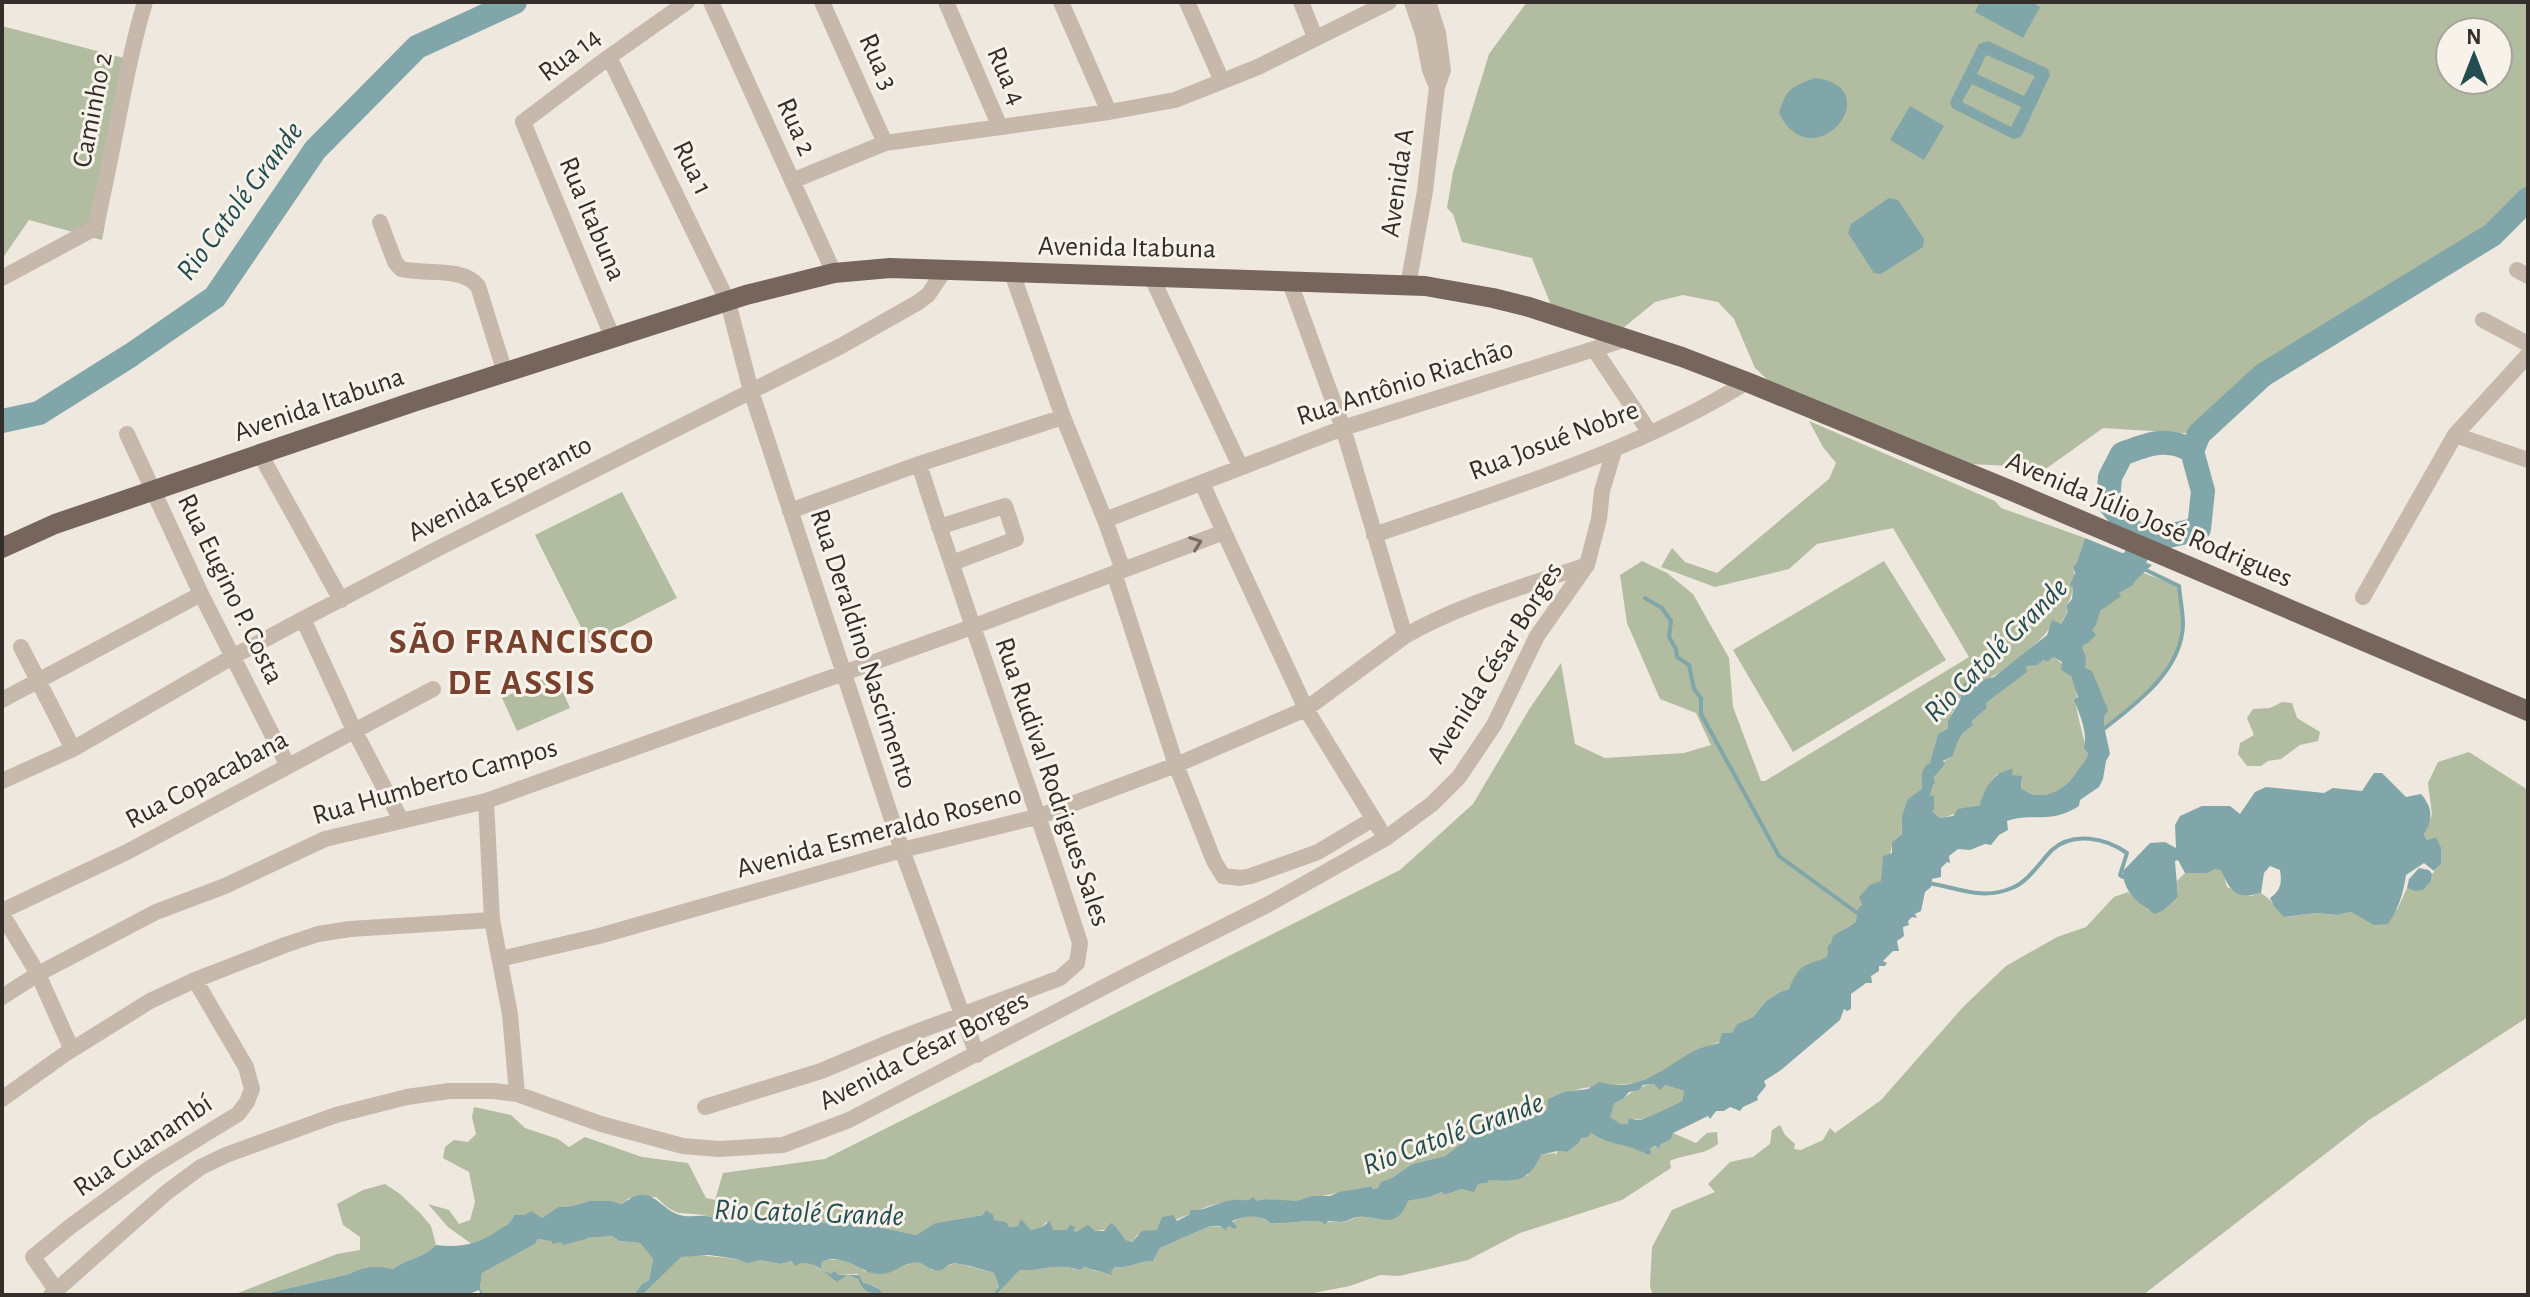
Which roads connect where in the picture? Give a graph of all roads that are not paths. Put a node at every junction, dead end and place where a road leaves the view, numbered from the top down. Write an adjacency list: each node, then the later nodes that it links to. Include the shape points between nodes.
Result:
1 (145, 2): 26 (street, Caminho 2, via 95,228)
2 (687, 2): 13 (street, Rua 14)
3 (711, 2): 20 (street, Rua 2)
4 (822, 2): 19 (street, Rua 3)
5 (946, 2): 18 (street, Rua 4)
6 (1061, 2): 16 (street)
7 (1187, 2): 14 (street)
8 (1301, 2): 12 (street)
9 (1389, 2): 12 (street)
10 (1412, 2): 15 (street, Avenida A)
11 (1428, 2): 15 (street, Avenida A, via 1443,61)
12 (1315, 37): 14 (street)
13 (609, 57): 17 (street, Rua 14); 29 (street, Rua 1)
14 (1222, 81): 16 (street, via 1175,100)
15 (1437, 87): 28 (street, Avenida A)
16 (1109, 112): 18 (street)
17 (523, 122): 31 (street, Rua Itabuna)
18 (1000, 127): 19 (street)
19 (885, 143): 20 (street)
20 (792, 181): 23 (street, Rua 2)
21 (380, 222): 36 (street, via 401,269 462,275 478,286)
22 (944, 271): 23 (main road, Avenida Itabuna); 24 (main road, Avenida Itabuna); 38 (street, Avenida Esperanto, via 928,295 907,311)
23 (834, 273): 29 (main road, Avenida Itabuna)
24 (1012, 273): 25 (main road, Avenida Itabuna); 39 (street)
25 (1151, 276): 27 (main road, Avenida Itabuna); 48 (street)
26 (2, 278)
27 (1289, 280): 28 (main road, Avenida Itabuna); 40 (street)
28 (1408, 286): 32 (main road, Avenida Itabuna, via 1493,298)
29 (728, 302): 31 (main road, Avenida Itabuna); 38 (street, Rua Deraldino Nascimento)
30 (2483, 320): 33 (street)
31 (612, 336): 36 (main road, Avenida Itabuna)
32 (1626, 339): 34 (street, Rua Antônio Riachão); 37 (main road, Avenida Itabuna)
33 (2528, 344)
34 (1594, 349): 40 (street, Rua Antônio Riachão); 41 (street)
35 (2528, 355): 43 (street)
36 (505, 373): 45 (main road, Avenida Itabuna)
37 (1747, 382): 41 (street, Rua Josué Nobre); 73 (main road, Avenida Júlio José Rodrigues)
38 (751, 391): 51 (street, Rua Deraldino Nascimento); 62 (street, Avenida Esperanto)
39 (1063, 417): 47 (street); 52 (street)
40 (1343, 428): 48 (street, Rua Antônio Riachão); 55 (street)
41 (1650, 433): 44 (street, Rua Josué Nobre)
42 (127, 434): 50 (street, Rua Eugino P. Costa)
43 (2455, 435): 46 (street); 61 (street)
44 (1614, 451): 55 (street, Rua Josué Nobre); 58 (street, Avenida César Borges)
45 (260, 454): 50 (main road, Avenida Itabuna); 62 (street)
46 (2528, 460)
47 (919, 464): 51 (street); 53 (street, Rua Rudival Rodrigues Sales)
48 (1240, 466): 49 (street, Rua Antônio Riachão)
49 (1202, 483): 52 (street, Rua Antônio Riachão); 54 (street)
50 (153, 493): 56 (main road, Avenida Itabuna, via 55,524); 60 (street, Rua Eugino P. Costa)
51 (790, 511): 68 (street, Rua Deraldino Nascimento)
52 (1105, 520): 59 (street)
53 (939, 527): 57 (street, Rua Rudival Rodrigues Sales); 57 (street, via 1005,506 1016,539)
54 (1224, 532): 59 (street, Rua Humberto Campos, one-way to 54); 72 (street)
55 (1374, 535): 65 (street)
56 (2, 548)
57 (952, 563): 64 (street, Rua Rudival Rodrigues Sales)
58 (1587, 565): 65 (street, Avenida Esmeraldo Roseno, via 1496,596); 83 (street, Avenida César Borges, via 1537,636 1494,725 1459,777)
59 (1118, 571): 64 (street, Rua Humberto Campos); 76 (street)
60 (201, 594): 67 (street, Rua Eugino P. Costa); 69 (street)
61 (2363, 597)
62 (341, 600): 63 (street, Avenida Esperanto)
63 (303, 619): 67 (street, Avenida Esperanto); 74 (street)
64 (972, 627): 68 (street, Rua Humberto Campos); 80 (street, Rua Rudival Rodrigues Sales)
65 (1405, 636): 72 (street, Avenida Esmeraldo Roseno)
66 (21, 647): 69 (street)
67 (234, 656): 75 (street, Avenida Esperanto); 77 (street, Rua Eugino P. Costa)
68 (844, 672): 79 (street, Rua Humberto Campos); 84 (street, Rua Deraldino Nascimento)
69 (37, 681): 71 (street); 75 (street)
70 (433, 689): 74 (street, Rua Copacabana)
71 (2, 700)
72 (1306, 709): 76 (street, Avenida Esmeraldo Roseno); 81 (street)
73 (2528, 711)
74 (354, 730): 77 (street, Rua Copacabana); 82 (street)
75 (73, 749): 78 (street, Avenida Esperanto)
76 (1176, 765): 80 (street, Avenida Esmeraldo Roseno); 81 (street, via 1223,876 1251,876 1318,852)
77 (288, 766): 85 (street, Rua Copacabana)
78 (2, 781)
79 (486, 801): 82 (street, Rua Humberto Campos); 86 (street)
80 (1040, 816): 84 (street, Avenida Esmeraldo Roseno); 91 (street, Rua Rudival Rodrigues Sales, via 1080,943 1077,963 1060,978)
81 (1373, 819): 83 (street)
82 (401, 820): 88 (street, Rua Humberto Campos, via 325,839 156,912)
83 (1386, 838): 93 (street, Avenida César Borges)
84 (902, 850): 87 (street, Avenida Esmeraldo Roseno); 91 (street, Rua Deraldino Nascimento)
85 (2, 913): 88 (street)
86 (492, 920): 87 (street); 89 (street, via 318,934)
87 (500, 959): 94 (street)
88 (38, 974): 90 (street, Rua Humberto Campos); 92 (street)
89 (195, 980): 92 (street, via 130,1012); 97 (street, Rua Guanambí, via 246,1067 252,1089 247,1102 238,1114 150,1168 33,1257)
90 (2, 997)
91 (963, 1015): 93 (street, Rua Deraldino Nascimento); 96 (street, Rua Rudival Rodrigues Sales, via 821,1071)
92 (72, 1050): 95 (street)
93 (977, 1055): 94 (street, Avenida César Borges, via 813,1135 753,1148 683,1146)
94 (517, 1094): 97 (street, Avenida César Borges, via 449,1091 407,1097 336,1115 226,1155 167,1192)
95 (2, 1099)
96 (705, 1107)
97 (54, 1293)

